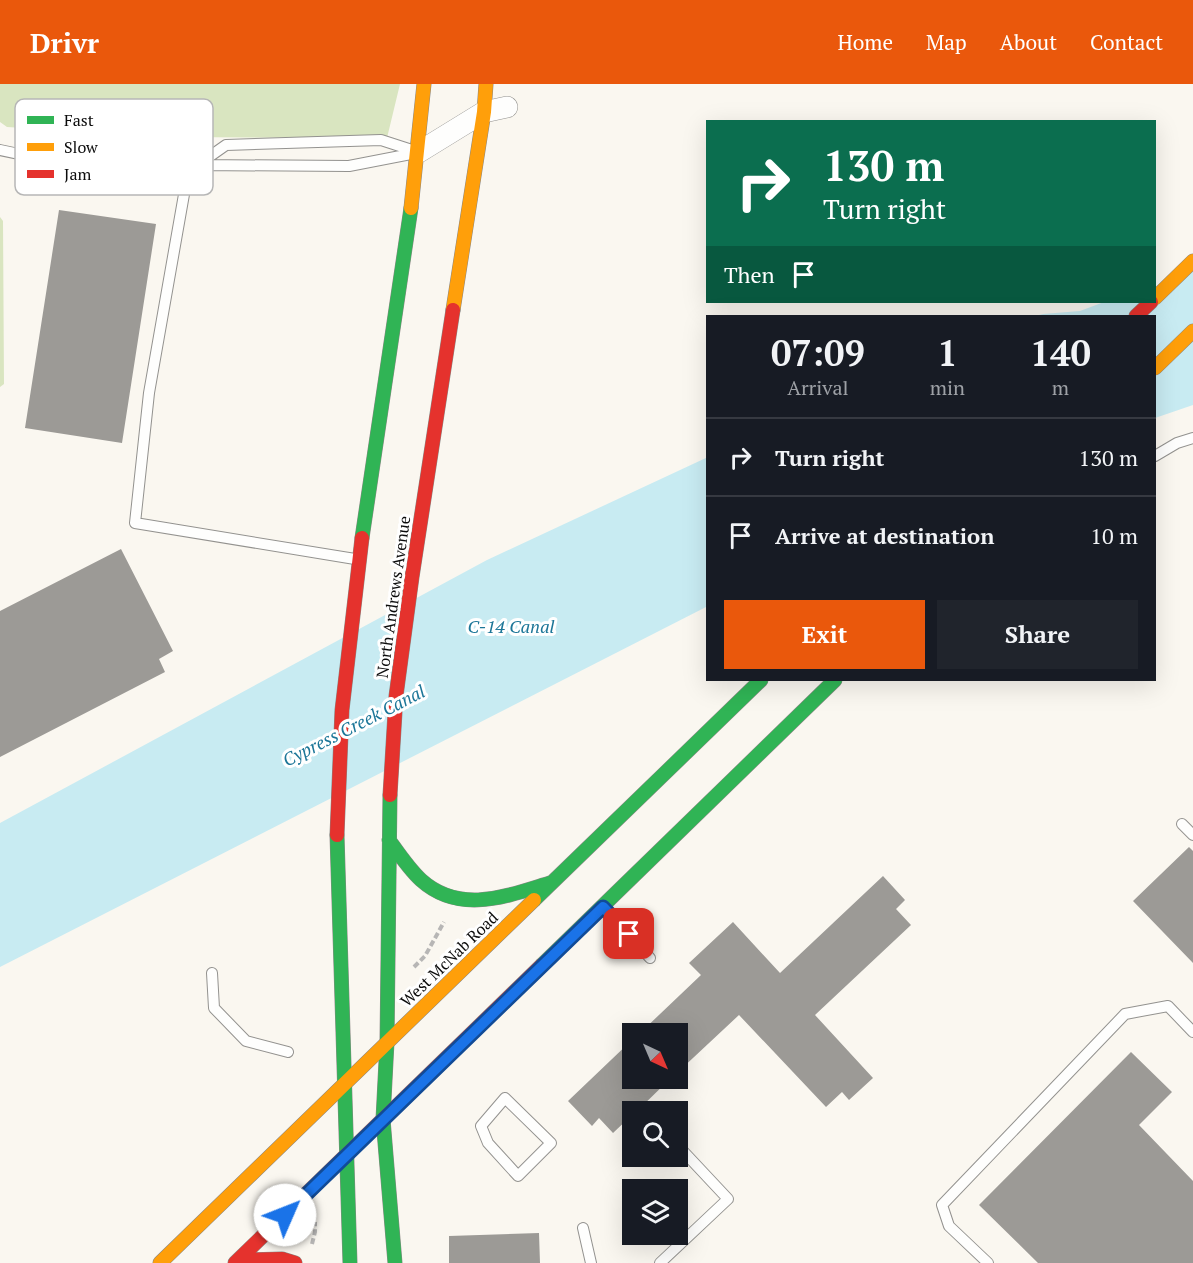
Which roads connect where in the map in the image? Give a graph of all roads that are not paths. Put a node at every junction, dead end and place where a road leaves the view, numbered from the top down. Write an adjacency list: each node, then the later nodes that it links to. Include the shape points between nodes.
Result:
1 (424, 84): 6 (main road)
2 (486, 84): 4 (main road, North Andrews Avenue)
3 (507, 107): 4 (street)
4 (484, 112): 6 (street); 24 (main road, North Andrews Avenue, via 396,696)
5 (0, 150): 7 (lane)
6 (419, 152): 8 (lane, via 381,140 226,145); 9 (lane, via 349,166); 19 (main road)
7 (15, 153)
8 (213, 153)
9 (213, 165)
10 (188, 195): 19 (lane, via 149,393 135,523)
11 (1193, 261): 12 (main road)
12 (1156, 297)
13 (1151, 303): 14 (main road)
14 (1137, 315)
15 (1193, 331): 16 (main road)
16 (1156, 367)
17 (1193, 438): 18 (lane)
18 (1156, 455)
19 (358, 560): 32 (main road, via 341,713 338,815)
20 (760, 681): 25 (main road, West McNab Road)
21 (834, 681): 26 (main road)
22 (1182, 824): 23 (lane)
23 (1193, 835)
24 (389, 840): 25 (main road, via 422,881 456,901 484,901); 30 (main road, North Andrews Avenue)
25 (553, 882): 30 (main road, West McNab Road)
26 (603, 907): 27 (lane); 34 (main road)
27 (650, 958)
28 (212, 973): 31 (lane, via 214,1008 246,1041)
29 (1193, 1032): 45 (lane, via 1168,1006 1125,1014 942,1205 949,1226)
30 (387, 1042): 32 (main road, West McNab Road); 34 (main road, North Andrews Avenue)
31 (288, 1052)
32 (345, 1082): 35 (main road); 39 (main road, West McNab Road)
33 (505, 1098): 33 (lane, via 551,1143 518,1176 488,1143 482,1126)
34 (383, 1119): 35 (main road); 42 (main road, North Andrews Avenue)
35 (347, 1155): 38 (main road); 41 (main road)
36 (688, 1156): 44 (lane, via 728,1199)
37 (583, 1227): 43 (lane)
38 (237, 1261): 40 (main road, via 282,1259)
39 (160, 1263)
40 (295, 1263)
41 (350, 1263)
42 (395, 1263)
43 (591, 1263)
44 (660, 1263)
45 (988, 1263)

